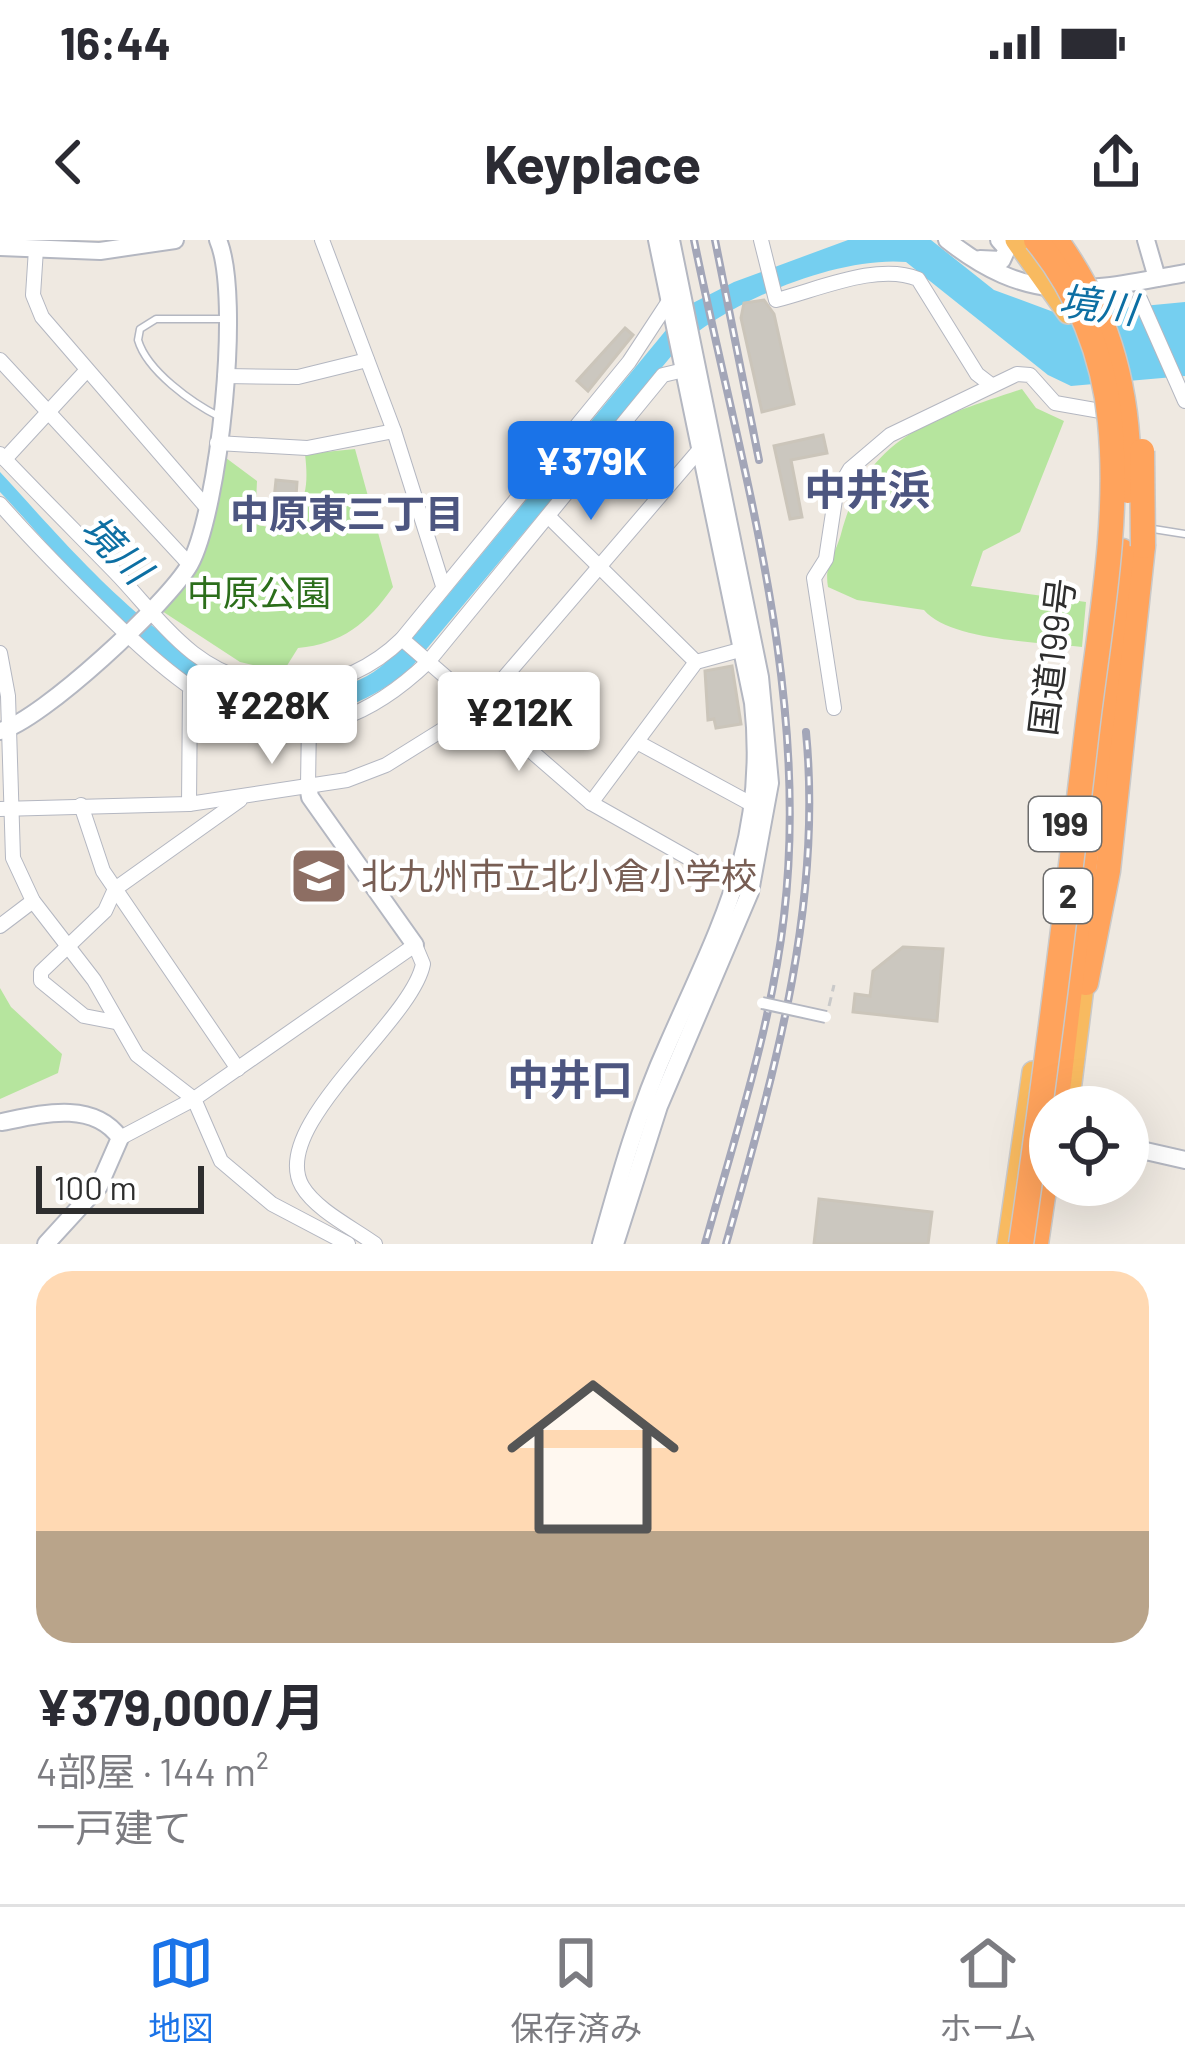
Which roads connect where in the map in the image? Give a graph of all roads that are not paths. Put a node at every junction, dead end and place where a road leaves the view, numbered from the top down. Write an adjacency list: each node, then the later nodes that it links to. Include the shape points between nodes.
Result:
1 (175, 240): 11 (street, via 100,251)
2 (218, 240): 19 (street)
3 (322, 240): 22 (street)
4 (656, 240): 18 (street)
5 (670, 240): 18 (street)
6 (761, 240): 25 (street, via 776,300 903,273 918,279)
7 (947, 240): 13 (street)
8 (1056, 240): 26 (highway, bridge, via 1093,298)
9 (1146, 240): 15 (street)
10 (1015, 242): 13 (street, via 1002,260); 16 (highway, 国道199号 / 199); 38 (highway, bridge, via 1079,308 1103,379)
11 (45, 246): 12 (street); 23 (street, via 35,307)
12 (0, 247)
13 (968, 256): 16 (street, via 1010,281)
14 (1185, 273): 15 (street)
15 (1156, 278): 16 (street)
16 (1070, 299): 26 (highway, 国道199号 / 199, bridge); 28 (highway, 国道199号 / 199)
17 (1140, 299): 27 (street)
18 (674, 306): 20 (street); 42 (street)
19 (229, 319): 24 (street); 30 (lane, via 156,319 138,340 197,406)
20 (686, 356): 33 (street); 37 (street); 46 (street)
21 (0, 360): 29 (street)
22 (367, 360): 24 (street, via 298,377); 31 (street)
23 (87, 370): 29 (street); 36 (street)
24 (225, 376): 30 (street)
25 (990, 384): 28 (street, via 1030,375 1055,403); 53 (street, via 869,450 836,493 827,556 814,578)
26 (1125, 395): 28 (street); 38 (highway, bridge, via 1130,456); 38 (highway, 国道199号 / 199, via 1137,464); 73 (highway, bridge, via 1147,503 1108,871)
27 (1185, 401)
28 (1098, 408): 38 (highway, 国道199号 / 199)
29 (47, 413): 34 (street); 41 (street)
30 (220, 417): 32 (street)
31 (394, 431): 32 (street, via 307,448); 42 (street)
32 (217, 443): 36 (street)
33 (701, 448): 40 (street); 46 (street)
34 (2, 456): 43 (street)
35 (0, 504): 44 (street)
36 (208, 508): 41 (street)
37 (550, 518): 40 (street); 48 (street)
38 (1117, 534): 39 (lane); 73 (highway, 国道199号 / 199); 75 (highway, 2); 79 (highway, 国道199号 / 199); 92 (highway, 2, bridge)
39 (1185, 534)
40 (598, 563): 49 (street); 52 (street)
41 (190, 565): 43 (street)
42 (443, 586): 45 (street)
43 (149, 611): 44 (street); 45 (street, via 214,667 267,686 350,676)
44 (128, 632): 51 (street); 55 (street, via 48,703)
45 (403, 640): 48 (street)
46 (748, 648): 49 (street); 62 (street); 90 (street, via 770,741 760,854 658,1106)
47 (0, 653): 50 (street)
48 (426, 661): 52 (street); 54 (street, via 362,710)
49 (696, 662): 56 (street)
50 (3, 672): 55 (street)
51 (190, 692): 54 (street, via 237,716); 60 (street)
52 (479, 707): 57 (street, via 386,765); 59 (street)
53 (834, 708)
54 (309, 723): 57 (street)
55 (4, 730): 63 (street)
56 (638, 742): 59 (street); 62 (street)
57 (308, 785): 58 (street); 69 (street)
58 (244, 797): 60 (street); 65 (street)
59 (591, 803): 64 (street)
60 (189, 804): 61 (street)
61 (81, 805): 63 (street); 65 (street, via 89,842)
62 (755, 806): 64 (street)
63 (5, 808): 66 (street, via 13,858)
64 (738, 886): 89 (street, via 644,1102)
65 (115, 889): 68 (street, via 105,911); 74 (street)
66 (33, 901): 67 (street); 68 (street)
67 (0, 926)
68 (68, 944): 72 (street); 72 (street, via 41,981 84,1016)
69 (415, 945): 74 (street); 88 (street, via 423,964 416,985 304,1137 296,1160 308,1195)
70 (763, 1003): 71 (street, bridge)
71 (826, 1017)
72 (115, 1022): 77 (street, via 137,1055)
73 (1079, 1022): 76 (highway, 国道199号 / 199)
74 (238, 1069): 77 (street)
75 (1057, 1086)
76 (1071, 1086)
77 (194, 1099): 81 (street); 87 (street, via 212,1148 235,1175)
78 (1, 1120): 81 (street, via 87,1115)
79 (1026, 1123): 80 (street); 91 (highway, 国道199号 / 199)
80 (1029, 1124)
81 (120, 1138): 86 (street, via 99,1186)
82 (1149, 1152): 83 (street)
83 (1185, 1160)
84 (1042, 1206): 93 (highway)
85 (1053, 1206): 94 (highway)
86 (55, 1241)
87 (348, 1244)
88 (376, 1244)
89 (601, 1244)
90 (615, 1244)
91 (1008, 1244)
92 (1021, 1244)
93 (1036, 1244)
94 (1047, 1244)

